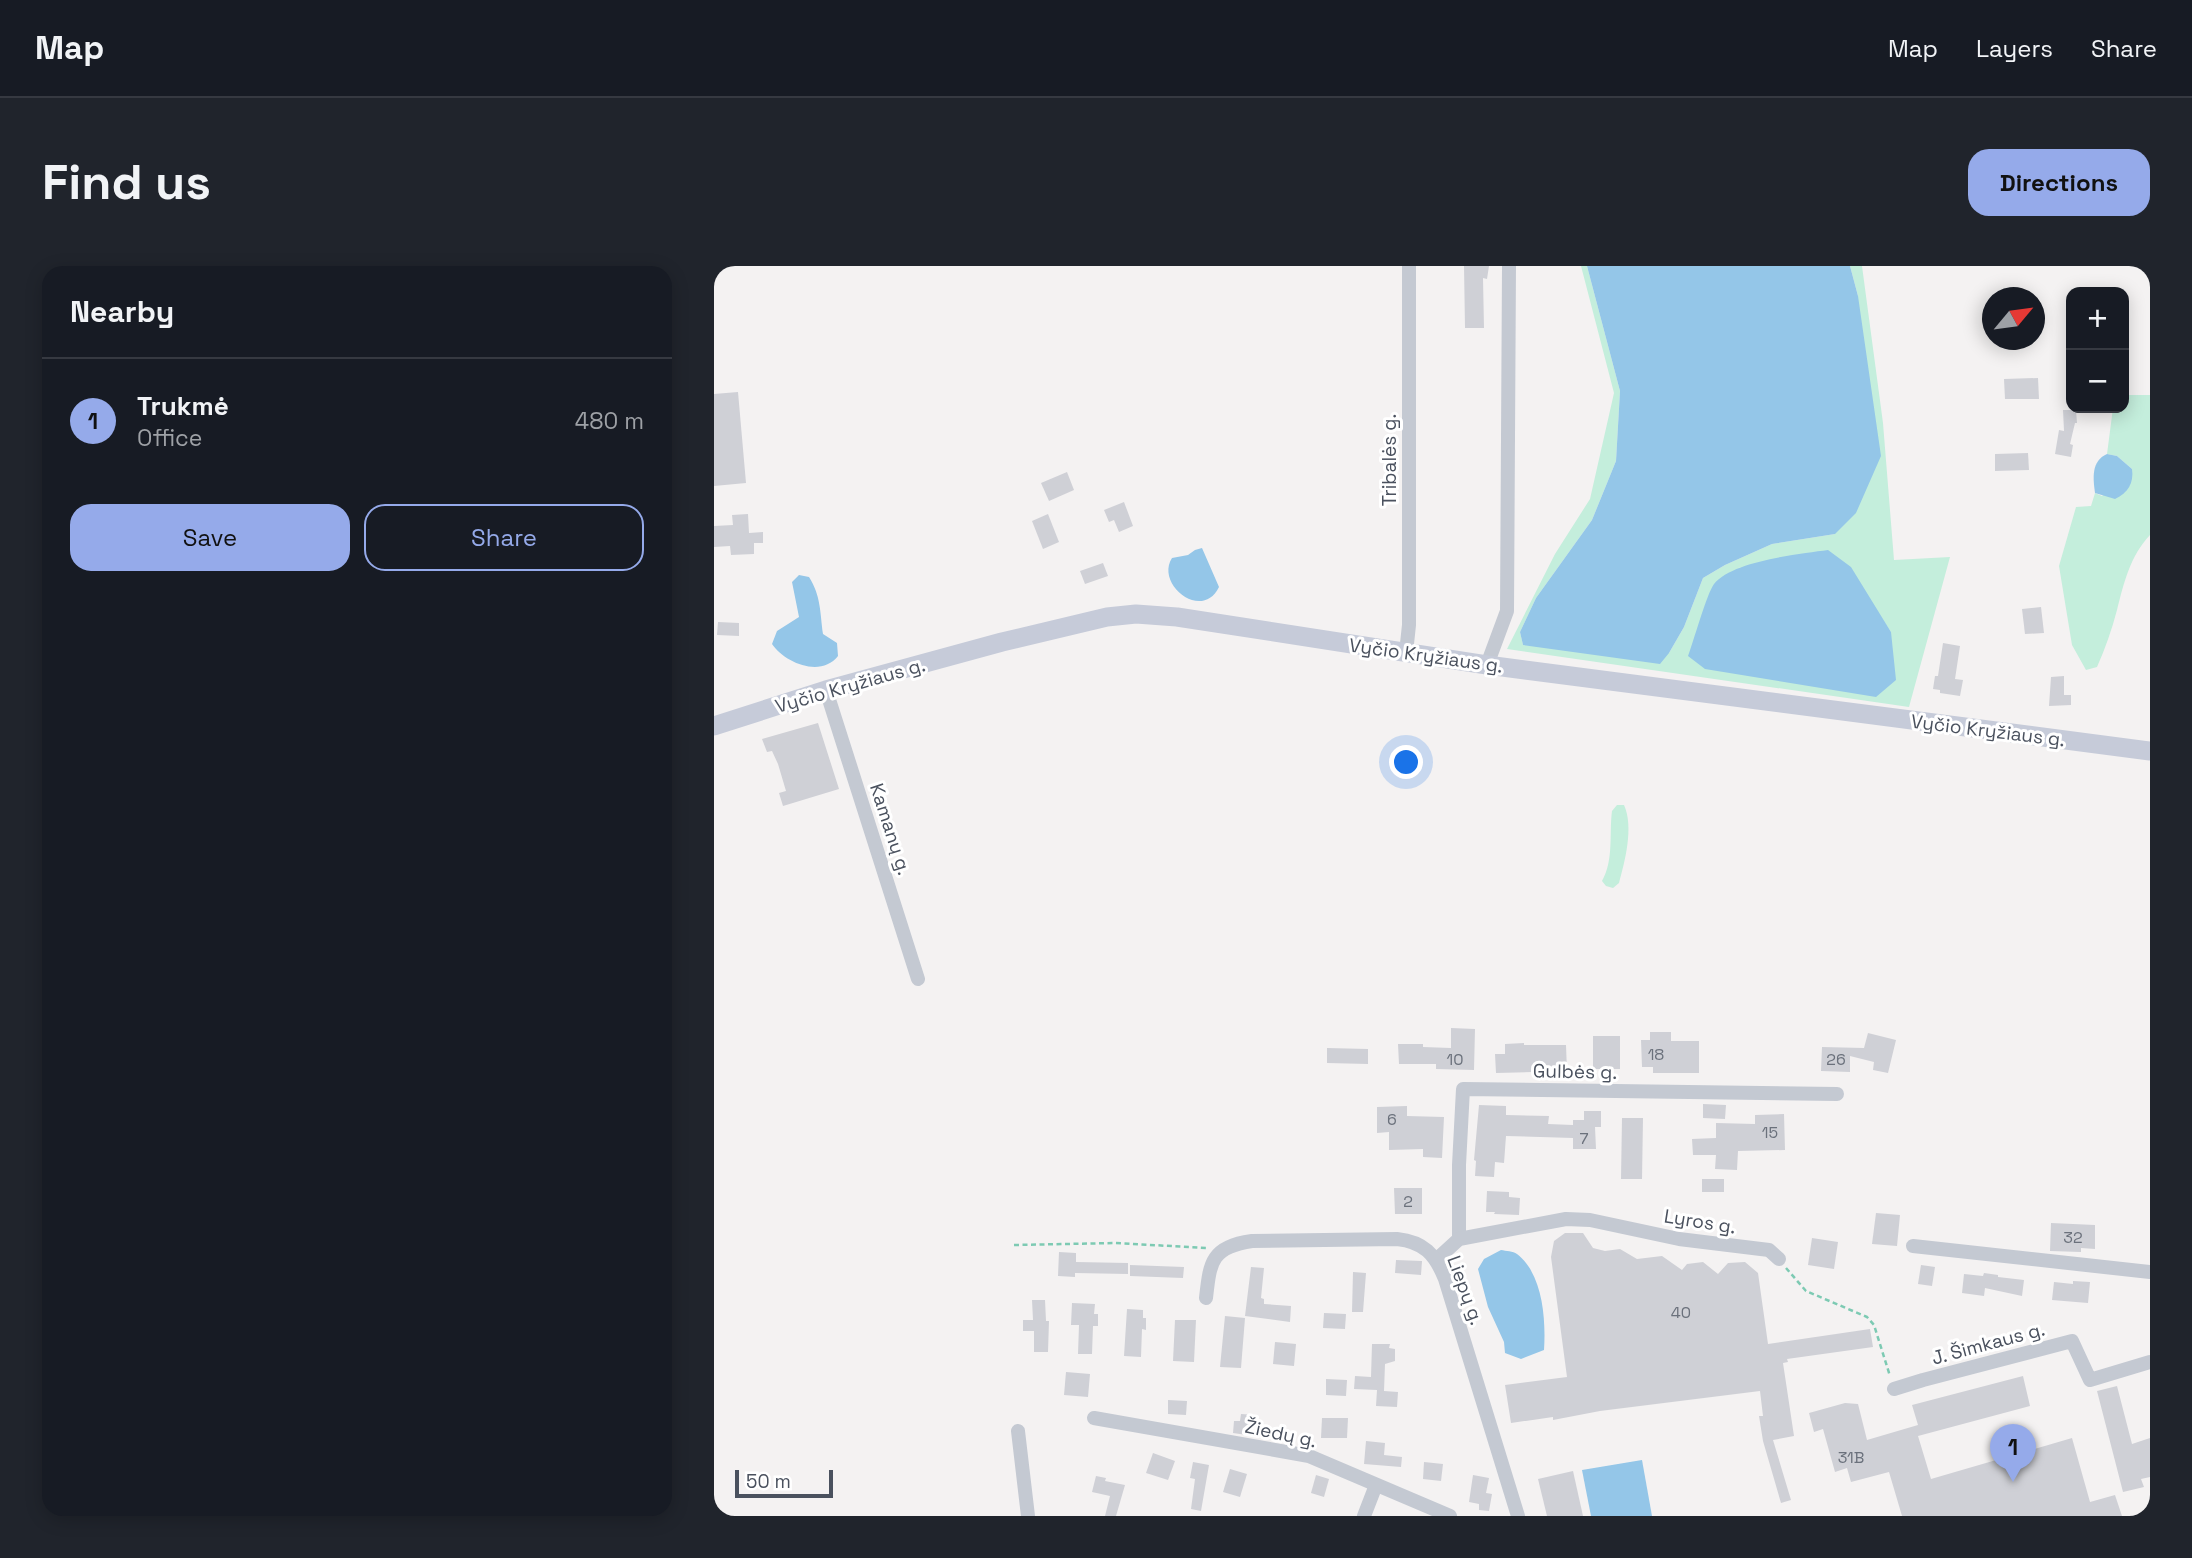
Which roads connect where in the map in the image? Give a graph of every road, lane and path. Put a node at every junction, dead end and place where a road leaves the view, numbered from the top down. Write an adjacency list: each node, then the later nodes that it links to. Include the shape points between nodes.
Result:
1 (1409, 266): 3 (street, Tribalės g.)
2 (1509, 266): 4 (street, via 1507,611)
3 (1406, 653): 4 (street, Vyčio Kryžiaus g.); 5 (street, Vyčio Kryžiaus g., via 1136,614 1002,642)
4 (1487, 665): 7 (street, Vyčio Kryžiaus g.)
5 (826, 690): 6 (street, Vyčio Kryžiaus g.); 8 (street, Kamanų g.)
6 (714, 726)
7 (2150, 751)
8 (918, 979)
9 (1837, 1094): 10 (street, Gulbės g., via 1463,1089)
10 (1459, 1239): 14 (street, Lyros g., via 1566,1219 1590,1220 1679,1239 1769,1250); 15 (street)
11 (1014, 1245): 13 (path, via 1115,1243)
12 (1913, 1247): 16 (street)
13 (1224, 1249): 15 (street, Liepų g., via 1252,1241 1397,1239 1422,1245); 17 (street, via 1213,1259)
14 (1779, 1259): 19 (path, via 1806,1291 1867,1317 1874,1325)
15 (1436, 1260): 26 (street, Liepų g.)
16 (2150, 1272)
17 (1206, 1298)
18 (2150, 1362): 19 (street, J. Šimkaus g., via 2090,1380 2072,1341)
19 (1894, 1390)
20 (1094, 1418): 22 (street, Žiedų g., via 1310,1456)
21 (1018, 1431): 23 (street)
22 (1376, 1485): 24 (street); 25 (street, Žiedų g.)
23 (1028, 1516)
24 (1364, 1516)
25 (1450, 1516)
26 (1518, 1516)

